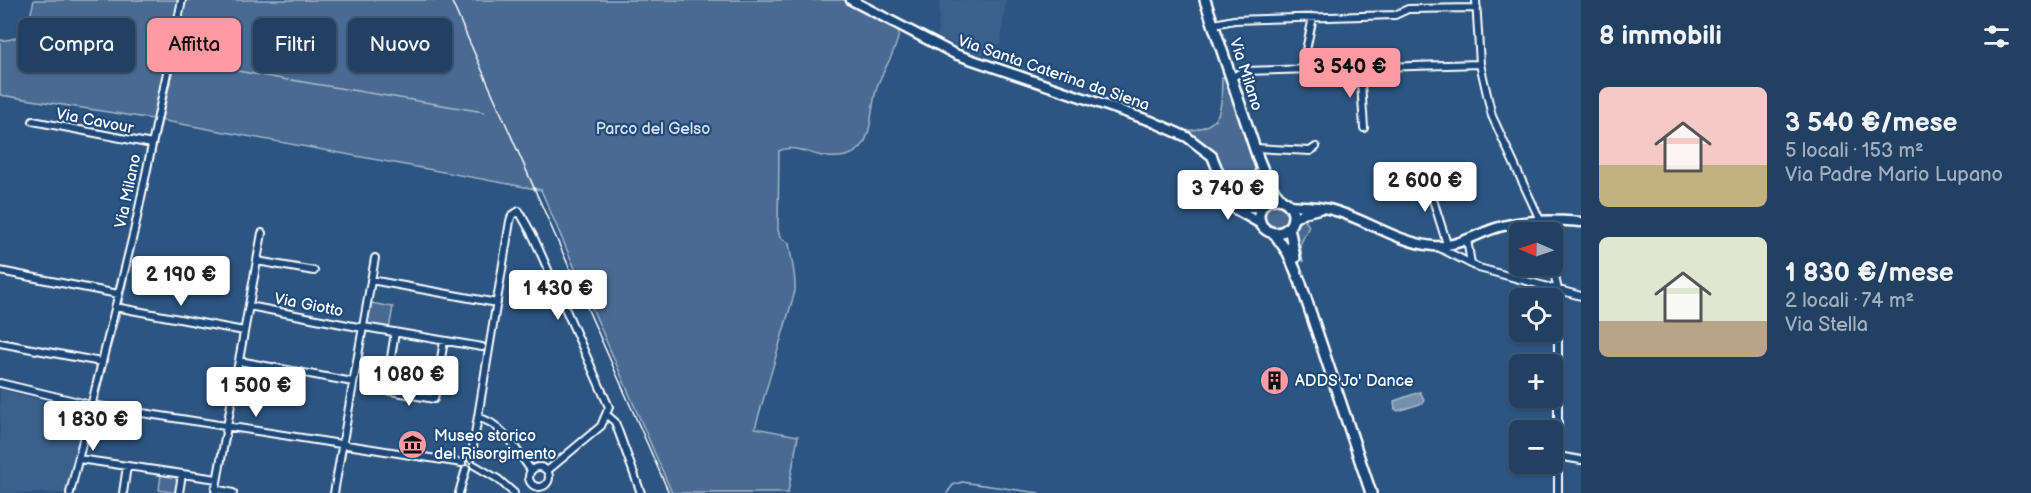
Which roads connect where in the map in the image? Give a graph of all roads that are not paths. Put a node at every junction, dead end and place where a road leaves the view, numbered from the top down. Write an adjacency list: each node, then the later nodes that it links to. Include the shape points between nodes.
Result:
1 (182, 0): 14 (street, Via Milano)
2 (851, 0): 19 (street, Via Santa Caterina da Siena, via 955,54 1179,133 1212,156)
3 (1206, 0): 7 (main road, Via Milano)
4 (1476, 0): 5 (street)
5 (1477, 8): 6 (street, via 1407,9 1395,15); 8 (street)
6 (1313, 18): 7 (street); 10 (street)
7 (1214, 24): 11 (main road, Via Milano)
8 (1480, 64): 9 (street); 23 (street, via 1492,116)
9 (1360, 68): 10 (street); 13 (street)
10 (1302, 69): 11 (street, via 1243,71)
11 (1233, 77): 16 (main road, Via Milano)
12 (33, 121): 14 (street, Via Cavour)
13 (1364, 128)
14 (152, 144): 44 (street, Via Milano)
15 (1316, 147): 16 (street, via 1310,152)
16 (1255, 148): 17 (main road, Via Milano)
17 (1258, 158): 20 (main road, via 1269,185); 21 (main road)
18 (1418, 168): 32 (street, via 1424,171)
19 (1225, 192): 21 (street, via 1243,207); 26 (street, Via Santa Caterina da Siena, via 1233,208)
20 (1285, 202): 21 (main road, via 1271,200); 22 (street); 25 (main road)
21 (1262, 206): 26 (main road)
22 (1328, 208): 25 (street, via 1303,213); 33 (street)
23 (1540, 222)
24 (1581, 222): 27 (street)
25 (1291, 223): 30 (main road); 41 (main road)
26 (1261, 224): 30 (main road)
27 (1563, 224)
28 (1509, 225): 31 (street)
29 (262, 233): 36 (street)
30 (1274, 233): 41 (main road)
31 (1462, 241): 32 (street); 34 (street); 37 (street)
32 (1447, 244): 33 (street)
33 (1435, 246): 34 (street)
34 (1458, 257): 37 (street)
35 (375, 258): 40 (street)
36 (257, 261): 38 (street); 47 (street)
37 (1471, 265): 42 (street)
38 (314, 271)
39 (0, 272): 44 (street)
40 (371, 280): 46 (street); 49 (street)
41 (1300, 281): 86 (main road)
42 (1551, 288)
43 (1563, 291): 45 (street)
44 (118, 294): 48 (street, Via Milano)
45 (1581, 296)
46 (497, 303): 61 (street, via 510,221 519,211 609,407); 62 (street)
47 (249, 306): 49 (street, Via Giotto); 50 (street)
48 (115, 307): 50 (street); 57 (street, Via Milano)
49 (363, 328): 51 (street, Via Giotto); 58 (street)
50 (244, 331): 56 (street)
51 (395, 332): 52 (street, Via Giotto); 52 (street, via 386,390 434,399)
52 (444, 341): 55 (street, Via Giotto)
53 (1558, 342): 63 (street)
54 (0, 343): 57 (street)
55 (482, 347)
56 (239, 361): 58 (street); 64 (street)
57 (101, 362): 60 (street, Via Milano)
58 (353, 382): 65 (street)
59 (0, 383): 60 (street)
60 (91, 405): 64 (street); 67 (street, Via Milano)
61 (608, 415): 73 (street, via 601,426); 85 (street, via 615,422)
62 (478, 418): 69 (street); 72 (street, via 489,421)
63 (1558, 420)
64 (227, 425): 65 (street); 76 (street)
65 (342, 444): 71 (street); 82 (street)
66 (1563, 457): 68 (street)
67 (79, 459): 70 (street); 78 (street, Via Milano)
68 (1581, 460)
69 (472, 462): 71 (street); 71 (street, via 466,458); 84 (street)
70 (127, 466): 74 (street); 79 (street)
71 (464, 466): 83 (street)
72 (531, 470): 73 (street, via 539,467); 73 (street, via 529,480 536,487 548,481)
73 (547, 471)
74 (182, 474): 76 (street); 80 (street)
75 (1558, 474): 87 (street)
76 (217, 479): 77 (street)
77 (215, 491): 81 (street)
78 (70, 493)
79 (123, 493)
80 (179, 493)
81 (233, 493)
82 (334, 493)
83 (459, 493)
84 (514, 493)
85 (641, 493)
86 (1371, 493)
87 (1558, 493)

